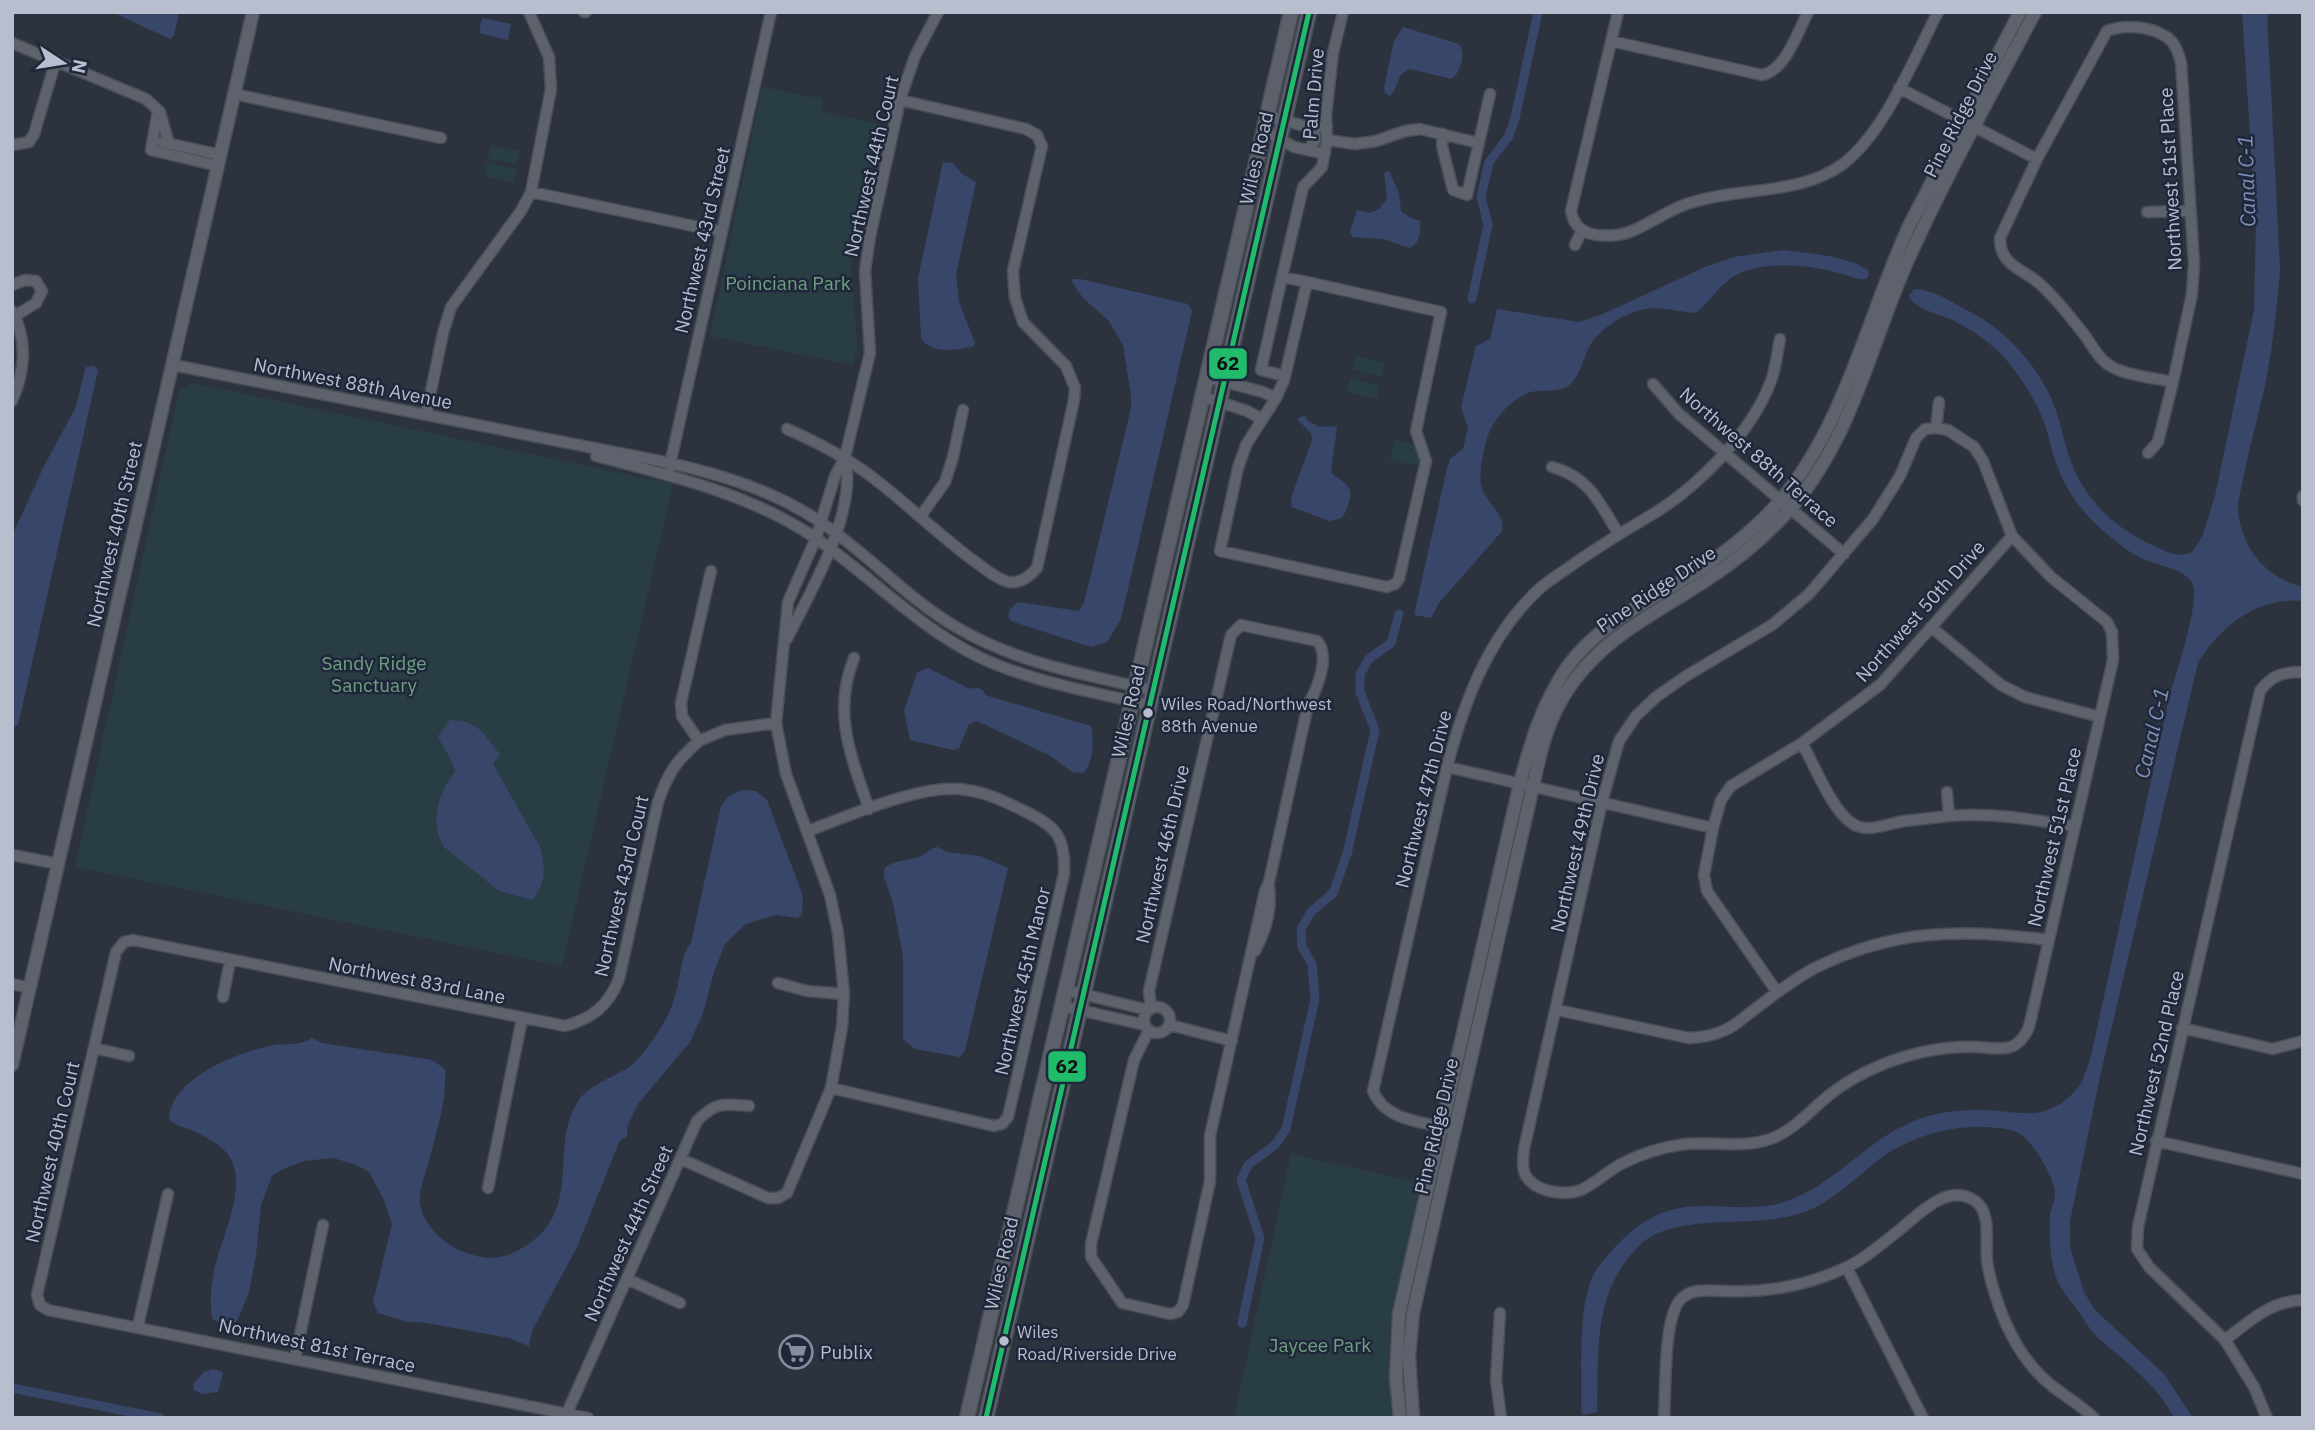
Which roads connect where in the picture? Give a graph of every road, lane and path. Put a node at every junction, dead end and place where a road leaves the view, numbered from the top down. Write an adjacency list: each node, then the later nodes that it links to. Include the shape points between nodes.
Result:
1 (253, 12): 17 (street, Northwest 40th Street)
2 (529, 12): 38 (street, via 549,57 551,89)
3 (771, 12): 42 (street, Northwest 43rd Street)
4 (937, 12): 19 (street, Northwest 44th Court)
5 (1291, 12): 22 (main road, Wiles Road)
6 (1309, 12): 21 (main road, Wiles Road)
7 (1343, 12): 24 (street, Palm Drive, via 1333,53)
8 (1618, 12): 13 (street)
9 (1808, 12): 13 (street, via 1781,65 1771,74)
10 (1938, 12): 16 (street)
11 (2020, 12): 23 (street, Pine Ridge Drive)
12 (2035, 12): 23 (street, Pine Ridge Drive)
13 (1611, 41): 41 (street, via 1572,211 1573,223)
14 (12, 43): 15 (street)
15 (56, 60): 20 (street, via 146,99); 33 (street, via 29,142)
16 (1899, 88): 23 (street); 41 (street, via 1877,128 1840,166 1790,186 1731,192 1685,204 1620,235)
17 (234, 94): 27 (street); 37 (street, Northwest 40th Street)
18 (1490, 94): 31 (street)
19 (900, 100): 70 (street, Northwest 44th Court, via 865,271 870,353); 75 (street, via 1037,135 1042,146 1013,271 1015,298 1023,322 1059,357 1075,388 1037,568 1029,576 1009,582 998,577)
20 (158, 110): 29 (street); 32 (street)
21 (1284, 121): 22 (street); 25 (street); 28 (main road, Wiles Road)
22 (1266, 123): 28 (street); 51 (main road, Wiles Road)
23 (1968, 124): 36 (street); 74 (street, Pine Ridge Drive, via 1906,264 1840,432 1820,468)
24 (1327, 126): 25 (street); 30 (street, Palm Drive)
25 (1307, 127): 34 (street, via 1315,135)
26 (1443, 134): 30 (street, via 1420,129 1355,144); 31 (street); 31 (street, via 1453,190 1467,195)
27 (441, 138)
28 (1280, 139): 34 (street); 53 (main road, Wiles Road)
29 (152, 140): 32 (street); 37 (street, via 151,150)
30 (1327, 140): 35 (street, Palm Drive)
31 (1479, 142)
32 (169, 144): 37 (street)
33 (12, 145)
34 (1308, 150): 35 (street)
35 (1325, 154): 44 (street, Palm Drive, via 1320,171 1303,187)
36 (2037, 159): 39 (street, Northwest 51st Place, via 2107,31 2135,26 2166,36 2177,48 2181,62); 52 (street, via 2000,238 2002,255 2039,283 2104,362 2115,369)
37 (219, 161): 49 (street, Northwest 40th Street)
38 (531, 192): 42 (street); 63 (street, via 451,307)
39 (2190, 211): 40 (street); 52 (street, Northwest 51st Place, via 2192,295)
40 (2147, 212)
41 (1582, 230): 43 (street)
42 (722, 232): 71 (street, Northwest 43rd Street)
43 (1575, 245)
44 (1282, 277): 45 (street); 50 (street, Palm Drive, via 1261,370)
45 (1307, 282): 50 (street); 64 (street, via 1441,312 1416,431 1426,461 1395,584 1387,587 1220,551 1238,468)
46 (12, 285): 47 (street, via 36,281 41,291 36,303)
47 (14, 314): 58 (street, via 23,362)
48 (1780, 340): 68 (street, Northwest 47th Drive, via 1772,380 1758,410)
49 (173, 365): 63 (street, Northwest 88th Avenue); 104 (street, Northwest 40th Street)
50 (1285, 376): 57 (street)
51 (1206, 377): 53 (street); 56 (main road, Wiles Road)
52 (2173, 382): 69 (street, Northwest 51st Place, via 2158,442)
53 (1225, 383): 55 (street); 59 (main road, Wiles Road)
54 (1653, 384): 68 (street, Northwest 88th Terrace, via 1679,414)
55 (1251, 389): 57 (street); 62 (street, via 1256,402)
56 (1201, 396): 59 (street); 88 (main road, Wiles Road)
57 (1276, 398): 64 (street)
58 (12, 401)
59 (1220, 402): 62 (street); 89 (main road, Wiles Road)
60 (1939, 402): 65 (street)
61 (963, 410): 75 (street, via 945,482)
62 (1247, 411): 64 (street)
63 (426, 415): 67 (street, Northwest 88th Avenue)
64 (1262, 419)
65 (1936, 428): 79 (street, via 1948,430 1974,447); 82 (street, Northwest 49th Drive, via 1925,429 1916,438 1873,519)
66 (787, 429): 70 (street)
67 (526, 436): 71 (street, Northwest 88th Avenue); 73 (street, Northwest 88th Avenue)
68 (1726, 453): 74 (street, Northwest 88th Terrace); 78 (street, Northwest 47th Drive, via 1682,494)
69 (2148, 453)
70 (845, 457): 75 (street); 76 (street, Northwest 44th Court); 77 (street, Northwest 44th Court, via 849,475)
71 (670, 463): 73 (street, Northwest 43rd Street); 76 (street, Northwest 88th Avenue, via 756,488)
72 (1552, 467): 78 (street, via 1570,471 1584,482)
73 (667, 475): 80 (street, Northwest 88th Avenue, via 758,506)
74 (1785, 504): 82 (street, Northwest 88th Terrace); 95 (street, Pine Ridge Drive, via 1756,544 1706,581 1632,625 1587,664 1559,704)
75 (920, 517)
76 (821, 522): 77 (street, Northwest 88th Avenue); 80 (street, Northwest 44th Court)
77 (835, 533): 81 (street, Northwest 44th Court); 88 (street, Northwest 88th Avenue, via 918,601 970,635 1034,662)
78 (1618, 533): 94 (street, Northwest 47th Drive, via 1538,589 1508,625 1480,669 1460,716)
79 (2012, 536): 84 (street, Northwest 50th Drive); 90 (street, Northwest 51st Place, via 2050,577 2107,622 2112,632 2113,660)
80 (816, 538): 81 (street, Northwest 88th Avenue); 85 (street, Northwest 44th Court, via 788,602)
81 (830, 549): 85 (street, Northwest 44th Court); 88 (street, Northwest 88th Avenue, via 915,618 981,657 1012,671)
82 (1844, 554): 97 (street, Northwest 49th Drive, via 1809,594 1772,625 1686,676 1636,716 1619,741)
83 (711, 572): 92 (street, via 681,703 682,716)
84 (1931, 627): 90 (street, via 2001,685 2038,701); 93 (street, Northwest 50th Drive, via 1880,685)
85 (784, 645): 91 (street, Northwest 44th Court)
86 (854, 658): 98 (street, via 847,676 843,722)
87 (2303, 672): 126 (street, Northwest 52nd Place, via 2269,678 2260,691)
88 (1133, 693): 89 (street); 111 (main road, Wiles Road)
89 (1151, 697): 114 (main road, Wiles Road)
90 (2100, 716): 100 (street, Northwest 51st Place)
91 (776, 723): 92 (street, via 725,730); 102 (street, Northwest 44th Court, via 786,774)
92 (699, 741): 121 (street, Northwest 43rd Court, via 676,761 666,780 619,979 606,1004)
93 (1802, 743): 99 (street, via 1836,806 1856,826); 101 (street, Northwest 50th Drive, via 1731,786 1721,800)
94 (1447, 766): 95 (street); 134 (street, Northwest 47th Drive, via 1373,1091 1386,1110)
95 (1527, 785): 97 (street); 134 (street, Pine Ridge Drive); 135 (street, Pine Ridge Drive)
96 (1947, 792): 99 (street)
97 (1602, 802): 101 (street); 120 (street, Northwest 49th Drive)
98 (869, 809): 102 (street); 132 (street, Northwest 45th Manor, via 936,789 965,789 994,797 1049,824 1063,844 1064,874 1008,1117 1002,1124 993,1126)
99 (1949, 816): 100 (street, via 2022,818)
100 (2074, 826): 105 (street, Northwest 51st Place)
101 (1713, 828): 112 (street, Northwest 50th Drive, via 1704,875 1707,891)
102 (808, 831): 113 (street, Northwest 44th Court, via 830,895)
103 (12, 855): 104 (street)
104 (59, 864): 110 (street, Northwest 40th Street)
105 (2048, 940): 112 (street, via 1994,932 1905,938 1813,969); 139 (street, Northwest 51st Place, via 2029,1027 2016,1044 2000,1050 1948,1049 1892,1061 1857,1077 1773,1138 1745,1145 1682,1144 1651,1151 1624,1162 1583,1189 1567,1193 1548,1191)
106 (124, 942): 107 (street, Northwest 83rd Lane, via 133,940); 129 (street, Northwest 40th Court, via 116,952)
107 (230, 961): 115 (street); 122 (street, Northwest 83rd Lane)
108 (778, 983): 113 (street)
109 (12, 984): 110 (street)
110 (30, 988): 131 (street, Northwest 40th Street)
111 (1066, 990): 114 (street); 116 (main road, Wiles Road)
112 (1777, 992): 120 (street, via 1728,1030 1689,1038)
113 (844, 994): 132 (street, Northwest 44th Court)
114 (1082, 994): 117 (street); 119 (main road, Wiles Road)
115 (223, 997)
116 (1062, 1006): 119 (street); 154 (main road, Wiles Road)
117 (1134, 1007): 118 (street); 123 (street)
118 (1149, 1009): 124 (street, via 1166,1009); 125 (street, via 1144,1017); 127 (street, Northwest 46th Drive, via 1149,991 1231,635 1241,625 1317,641 1323,655 1316,690 1308,705)
119 (1079, 1010): 123 (street); 155 (main road, Wiles Road)
120 (1557, 1010): 139 (street, Northwest 49th Drive, via 1524,1149)
121 (595, 1013): 122 (street, Northwest 83rd Lane, via 565,1026)
122 (522, 1018): 140 (street)
123 (1130, 1022): 125 (street)
124 (1170, 1025): 125 (street, via 1161,1033); 127 (street)
125 (1147, 1028): 127 (street, via 1134,1060 1091,1257 1122,1303 1170,1314 1183,1305 1210,1181 1210,1136)
126 (2182, 1028): 128 (street, via 2273,1049); 136 (street, Northwest 52nd Place)
127 (1232, 1041)
128 (2303, 1041)
129 (94, 1048): 130 (street, Northwest 40th Court); 147 (street, Northwest 40th Court, via 37,1295)
130 (129, 1056)
131 (12, 1065)
132 (831, 1088): 137 (street, Northwest 44th Court, via 787,1193 778,1198 768,1198)
133 (749, 1106): 137 (street, Northwest 44th Street, via 710,1108 697,1121)
134 (1441, 1126): 135 (street, Northwest 47th Drive); 156 (street, Pine Ridge Drive, via 1399,1314 1396,1378)
135 (1454, 1129): 157 (street, Pine Ridge Drive, via 1413,1313 1409,1357)
136 (2156, 1141): 138 (street); 150 (street, Northwest 52nd Place, via 2137,1249 2149,1267)
137 (681, 1159): 144 (street, Northwest 44th Street)
138 (2303, 1174)
139 (1527, 1179)
140 (488, 1188)
141 (169, 1195): 149 (street)
142 (323, 1225): 151 (street)
143 (1847, 1268): 159 (street, via 1794,1286 1750,1292 1693,1290 1684,1296 1670,1320); 160 (street); 161 (street, via 1930,1205 1948,1196 1972,1198 1982,1206 1996,1298 2017,1343 2031,1367)
144 (627, 1279): 146 (street); 152 (street, Northwest 44th Street)
145 (2303, 1300): 150 (street, via 2267,1307)
146 (680, 1303)
147 (40, 1305): 149 (street, Northwest 81st Terrace)
148 (1500, 1313): 158 (street, via 1496,1380)
149 (138, 1326): 151 (street, Northwest 81st Terrace)
150 (2225, 1340): 162 (street, Northwest 52nd Place)
151 (295, 1359): 152 (street, Northwest 81st Terrace)
152 (567, 1413): 153 (street, Northwest 81st Terrace)
153 (588, 1418)
154 (967, 1418)
155 (986, 1418)
156 (1400, 1418)
157 (1413, 1418)
158 (1501, 1418)
159 (1664, 1418)
160 (1923, 1418)
161 (2094, 1418)
162 (2267, 1418)

